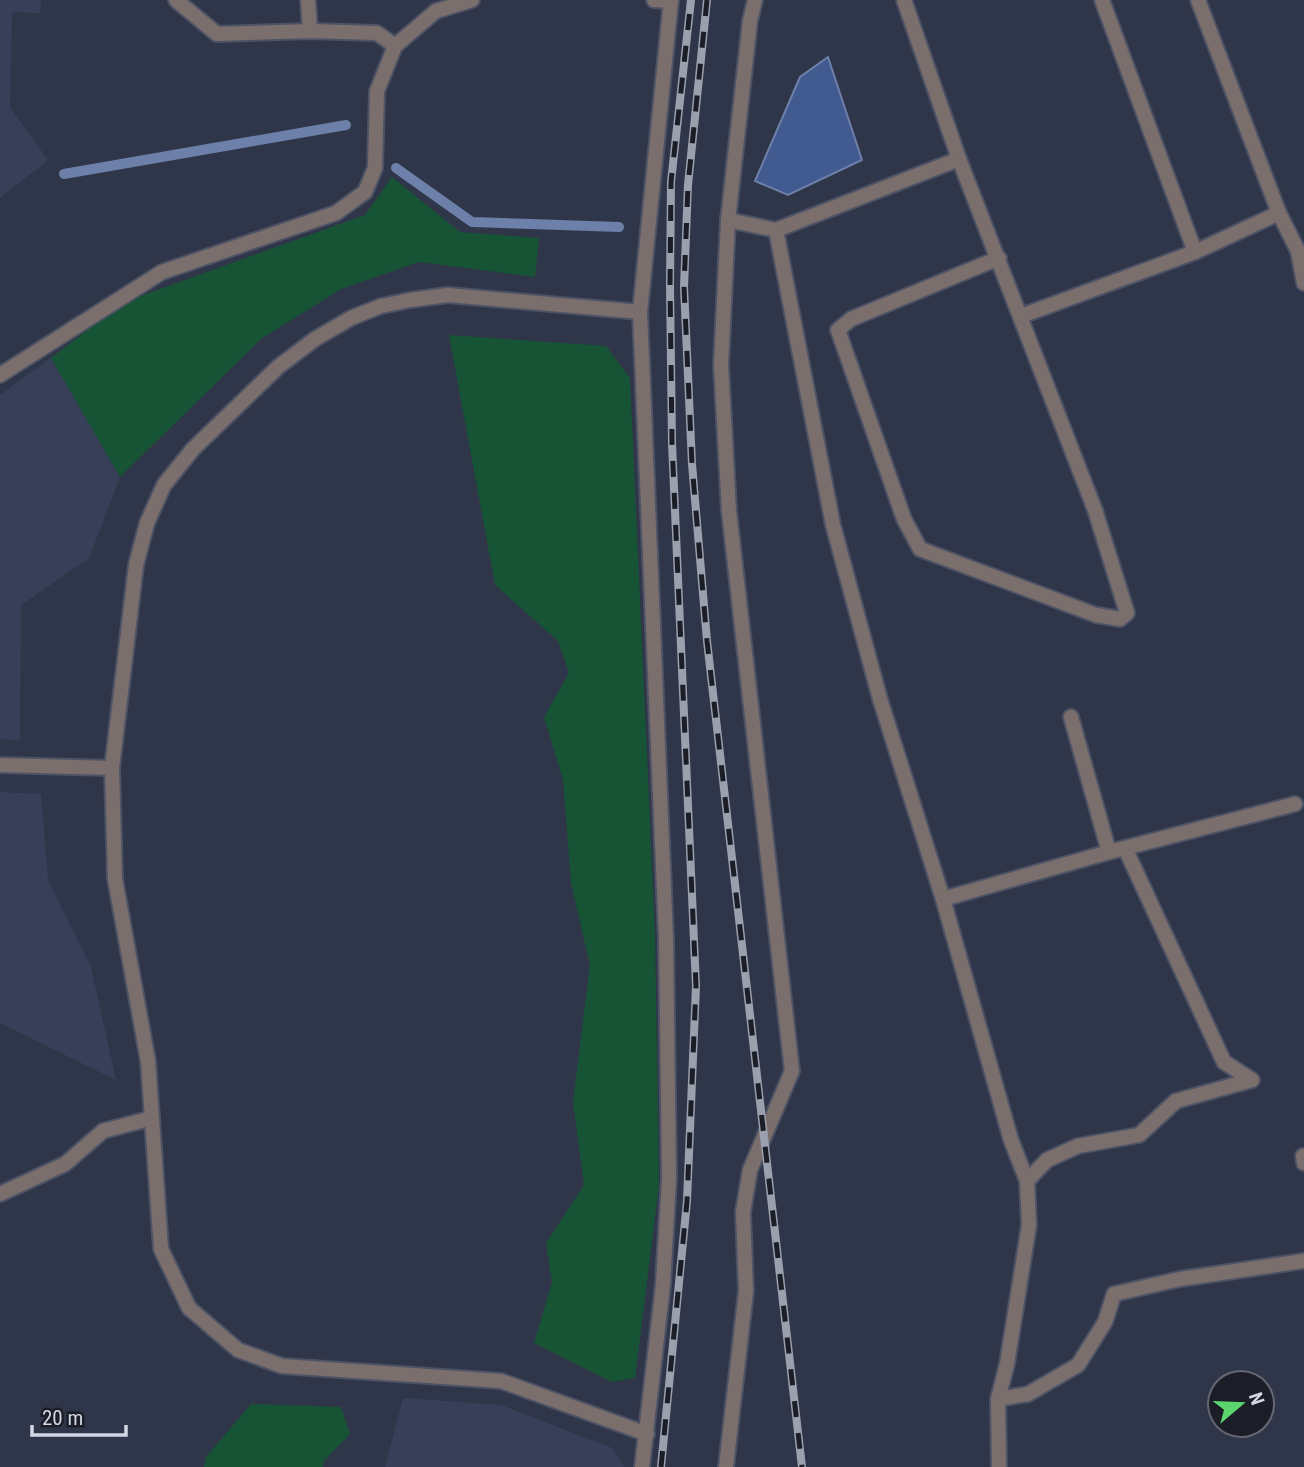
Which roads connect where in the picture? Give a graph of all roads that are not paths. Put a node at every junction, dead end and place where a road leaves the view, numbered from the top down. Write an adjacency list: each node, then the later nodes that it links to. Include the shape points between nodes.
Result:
1 (176, 0): 10 (street, via 216,34)
2 (308, 0): 10 (street)
3 (472, 0): 11 (street, via 436,11)
4 (654, 0): 5 (street)
5 (671, 0): 19 (street)
6 (755, 0): 14 (street)
7 (904, 0): 12 (street)
8 (1102, 0): 16 (street)
9 (1199, 0): 13 (street)
10 (310, 31): 11 (street, via 377,33)
11 (395, 46): 21 (street, via 377,92 375,168 365,192 336,213 162,272)
12 (959, 159): 15 (street); 17 (street)
13 (1279, 213): 16 (street); 18 (street, via 1298,251)
14 (728, 220): 15 (street); 36 (street, via 721,365 729,511 792,1071 750,1170 743,1212 747,1291)
15 (776, 230): 28 (street, via 833,525 880,699)
16 (1195, 252): 20 (street)
17 (999, 258): 20 (street); 20 (street, via 851,318 838,330 904,519 920,549 1096,615 1120,619 1127,612 1095,510)
18 (1304, 283)
19 (640, 312): 24 (street, via 448,295 410,300 351,318 278,367 193,449 164,485 148,523 136,565); 34 (street, via 666,938 669,1178)
20 (1021, 316)
21 (0, 375)
22 (1071, 717): 27 (street)
23 (0, 765): 24 (street)
24 (112, 768): 29 (street, via 115,879 148,1061)
25 (1295, 804): 26 (street)
26 (1125, 848): 27 (street); 30 (street, via 1224,1062 1252,1080 1176,1101 1139,1135 1078,1146 1047,1160)
27 (1109, 852): 28 (street)
28 (943, 899): 30 (street, via 1011,1140)
29 (152, 1118): 31 (street, via 103,1131 65,1164); 34 (street, via 161,1248 189,1308 237,1350 282,1366 501,1381)
30 (1027, 1181): 33 (street, via 1029,1224)
31 (0, 1194)
32 (1304, 1261): 33 (street, via 1114,1294 1105,1322 1077,1365 1028,1394)
33 (998, 1399): 37 (street)
34 (647, 1434): 35 (street)
35 (642, 1467)
36 (726, 1467)
37 (999, 1467)

